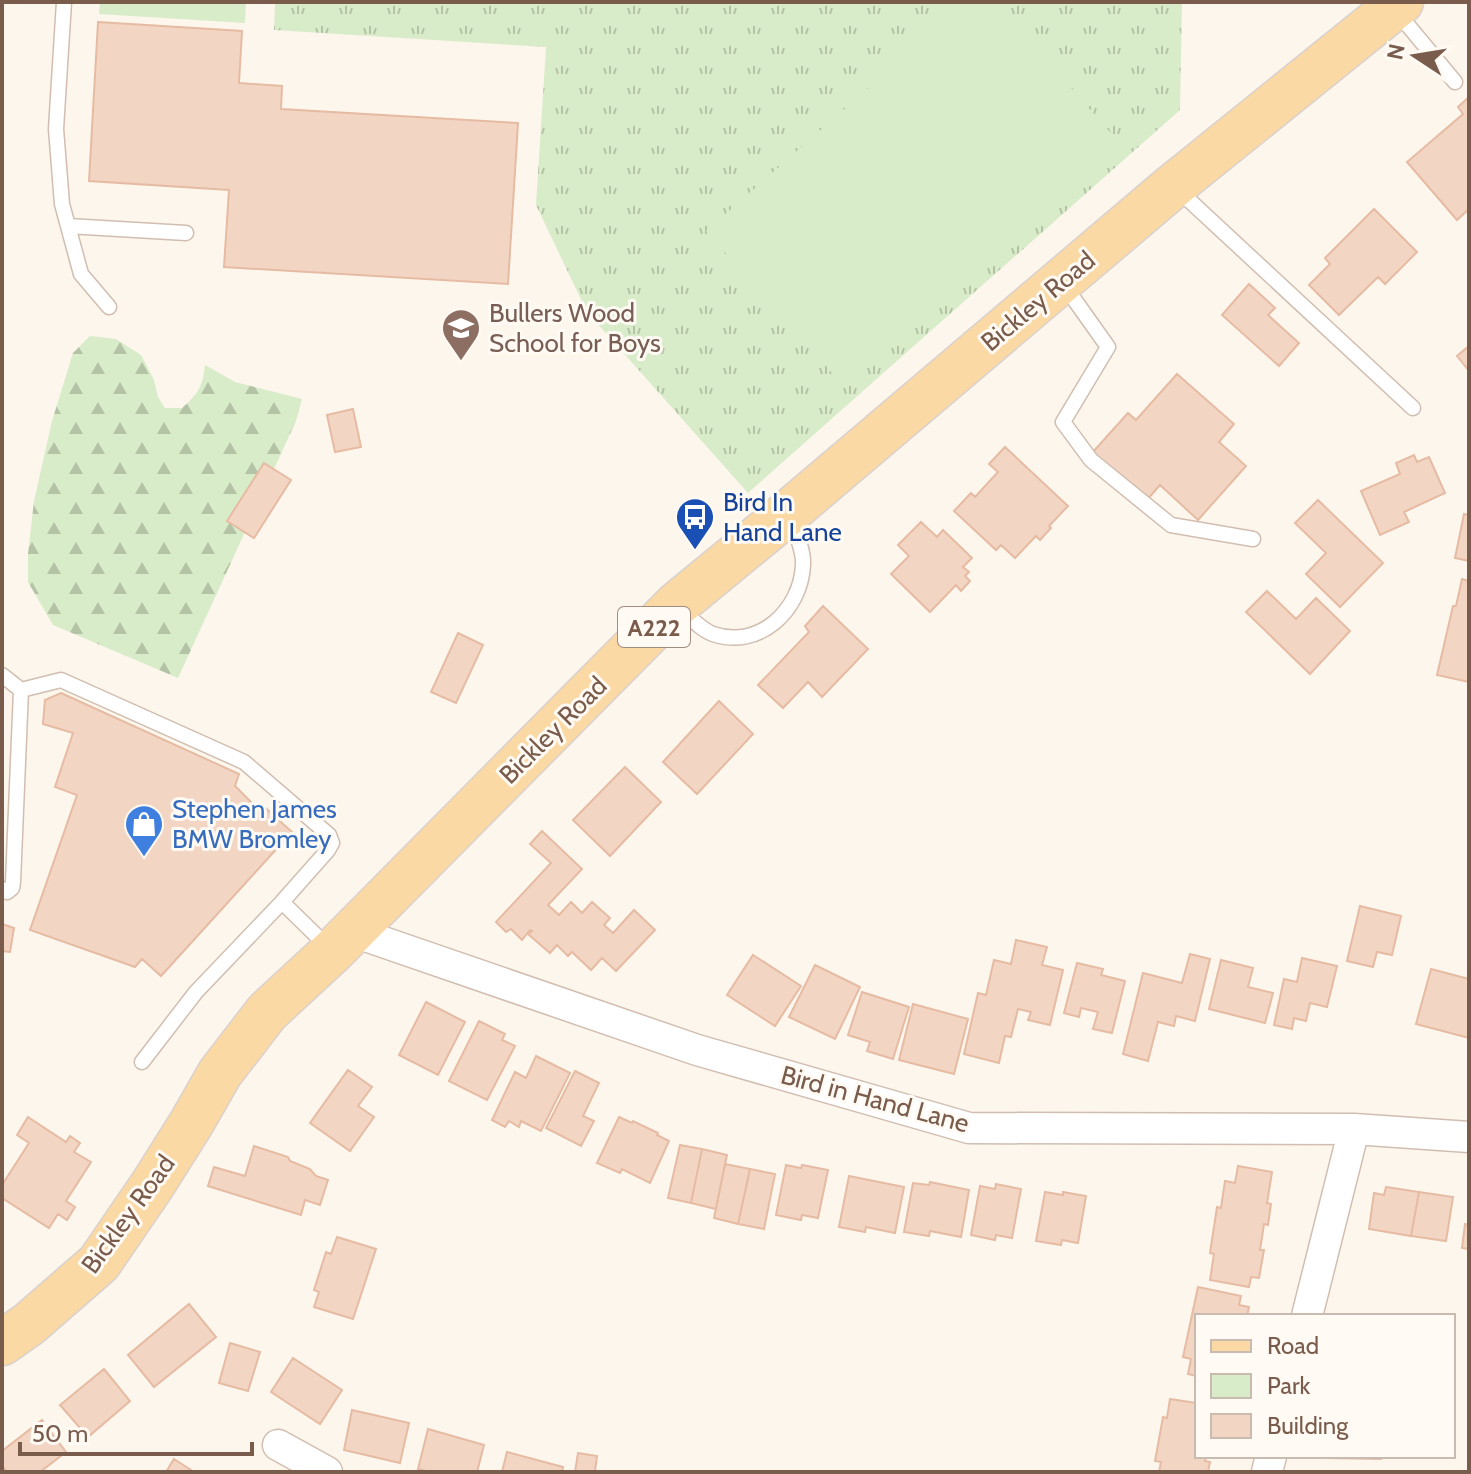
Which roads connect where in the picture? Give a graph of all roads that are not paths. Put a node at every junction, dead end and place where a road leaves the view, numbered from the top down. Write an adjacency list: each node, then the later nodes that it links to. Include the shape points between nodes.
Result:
1 (64, 2): 5 (lane, via 56,129)
2 (1397, 5): 3 (lane); 4 (main road, Bickley Road / A222)
3 (1455, 82)
4 (1173, 186): 7 (main road, Bickley Road / A222); 9 (lane)
5 (68, 226): 6 (lane); 8 (lane, via 81,274)
6 (186, 233)
7 (1062, 281): 10 (main road, Bickley Road / A222); 11 (lane, via 1108,347 1063,422 1091,460 1171,525)
8 (109, 307)
9 (1413, 408)
10 (789, 512): 12 (main road, Bickley Road / A222); 12 (lane, via 804,562 800,587 788,611 766,630 734,638 710,634)
11 (1253, 539)
12 (676, 605): 17 (main road, Bickley Road / A222)
13 (2, 675): 14 (lane)
14 (21, 690): 15 (lane, via 13,882 7,892); 16 (lane, via 61,680 244,762 332,843)
15 (2, 889)
16 (282, 902): 17 (lane); 18 (lane, via 196,992)
17 (342, 941): 19 (street, Bird in Hand Lane, via 969,1128); 22 (main road, Bickley Road / A222, via 267,1012 220,1073 99,1263)
18 (142, 1062)
19 (1354, 1129): 20 (street, Bird in Hand Lane); 21 (street)
20 (1469, 1137)
21 (1308, 1314)
22 (2, 1343)
23 (278, 1445): 24 (street)
24 (327, 1472)

